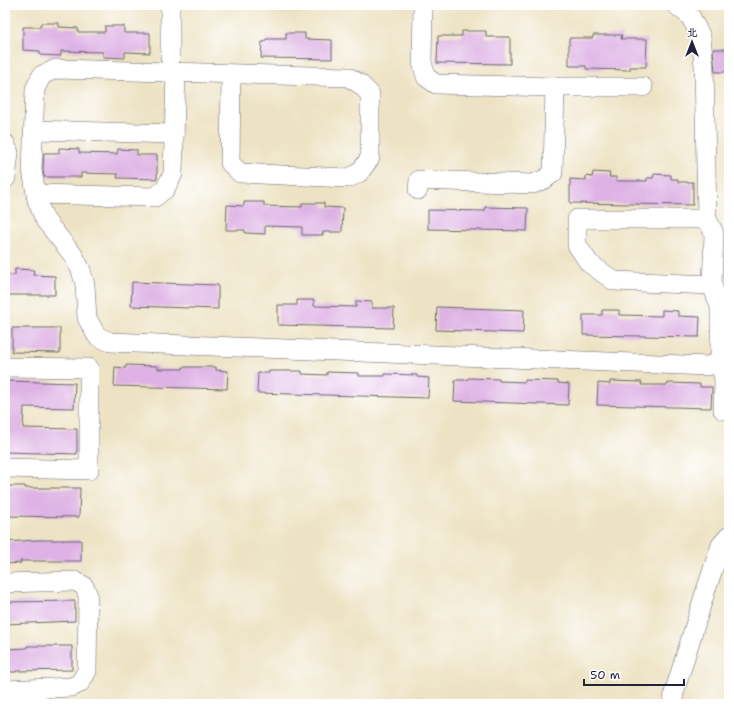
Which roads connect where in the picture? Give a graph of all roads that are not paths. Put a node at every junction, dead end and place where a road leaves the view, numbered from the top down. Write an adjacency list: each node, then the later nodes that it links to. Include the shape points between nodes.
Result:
1 (170, 5): 4 (street)
2 (423, 5): 6 (street, via 422,62 426,77 436,84)
3 (676, 5): 14 (street, via 690,16 701,37 704,66)
4 (173, 64): 5 (street); 8 (street, via 56,69 42,75 35,89); 9 (street)
5 (231, 74): 5 (street, via 348,77 360,84 370,94 370,158 359,173 348,178 240,173 230,163)
6 (555, 87): 7 (street); 12 (street, via 554,173 545,180 533,184 419,180)
7 (643, 87)
8 (34, 130): 9 (street); 13 (street, via 32,170)
9 (174, 134): 13 (street, via 173,174 165,190 155,197)
10 (5, 143): 11 (street, via 9,153)
11 (5, 179)
12 (418, 190)
13 (36, 194): 16 (street, via 45,220 73,255 81,270 85,285 87,318 97,336 110,342 708,366)
14 (706, 219): 15 (street, via 714,233); 15 (street, via 577,219 577,245 589,263 614,281)
15 (712, 285): 16 (street, via 720,307)
16 (720, 361): 18 (street, via 724,380 723,410)
17 (5, 368): 19 (street, via 89,368 89,470)
18 (729, 410)
19 (5, 468)
20 (729, 536): 23 (street, via 721,545 705,593 674,693)
21 (5, 583): 22 (street, via 75,580 84,586 88,595 87,671 80,683 72,687)
22 (5, 690)
23 (673, 704)

